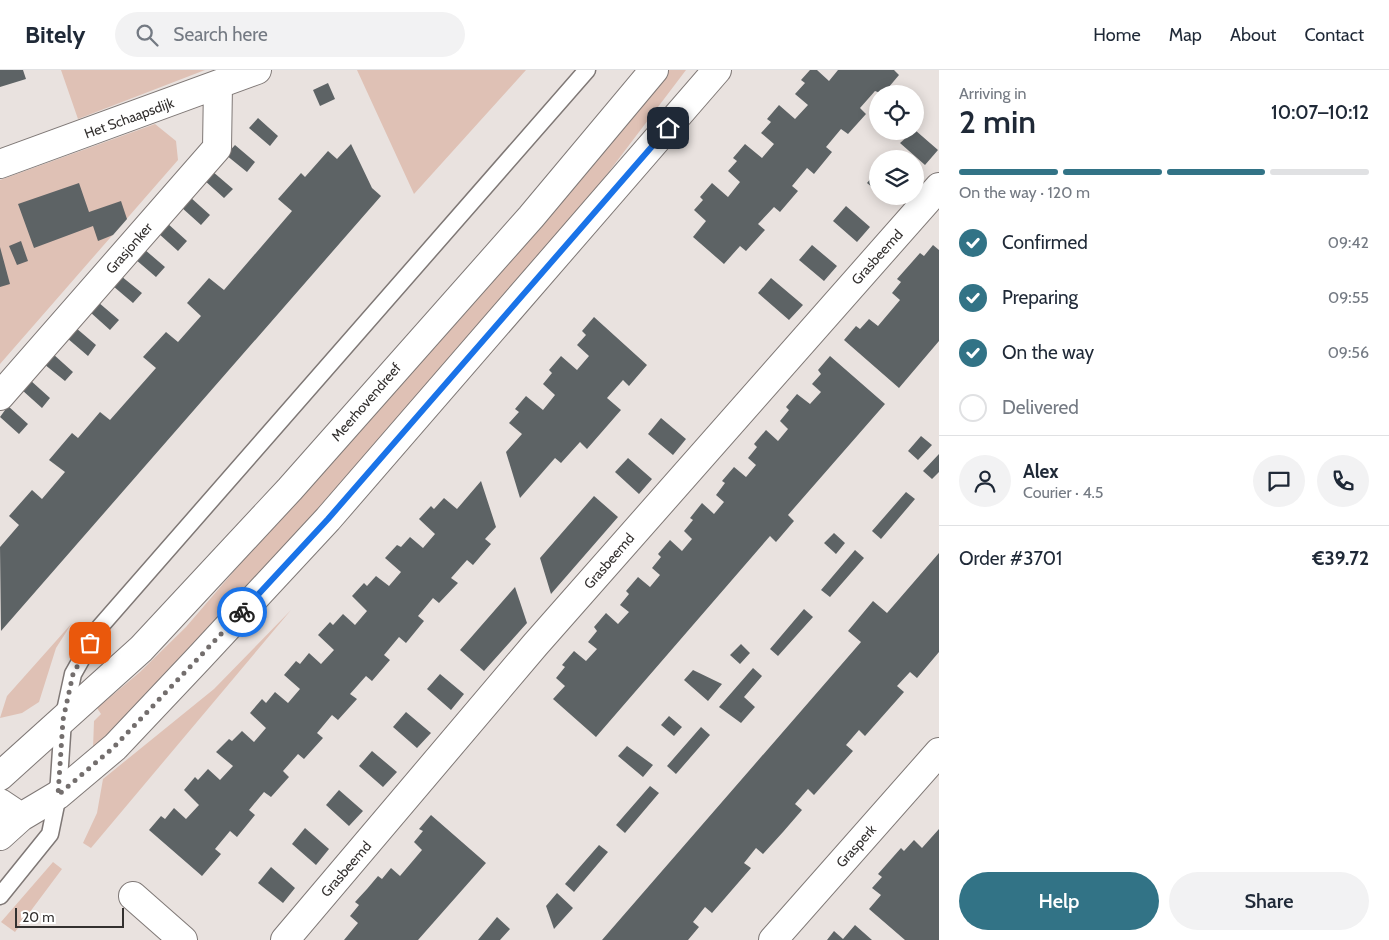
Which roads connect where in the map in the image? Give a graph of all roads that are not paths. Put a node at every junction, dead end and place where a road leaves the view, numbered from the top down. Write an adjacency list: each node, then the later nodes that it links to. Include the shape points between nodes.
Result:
1 (257, 70): 5 (main road, Het Schaapsdijk)
2 (587, 70): 9 (lane, via 99,628 73,674)
3 (654, 70): 9 (main road, Meerhovendreef, via 530,217 290,489 141,649)
4 (717, 70): 12 (main road, via 328,519 114,747)
5 (218, 86): 6 (main road, Het Schaapsdijk); 8 (main road, Grasjonker, via 217,148)
6 (0, 164)
7 (939, 188): 18 (main road, Grasbeemd, via 535,645)
8 (0, 396)
9 (63, 720): 11 (main road, Meerhovendreef); 12 (lane)
10 (939, 752): 19 (main road, Grasperk)
11 (0, 776)
12 (58, 795): 13 (main road); 15 (lane, via 50,834)
13 (11, 810): 14 (main road)
14 (0, 836)
15 (0, 896)
16 (132, 896): 17 (main road)
17 (183, 940)
18 (285, 940)
19 (773, 940)

